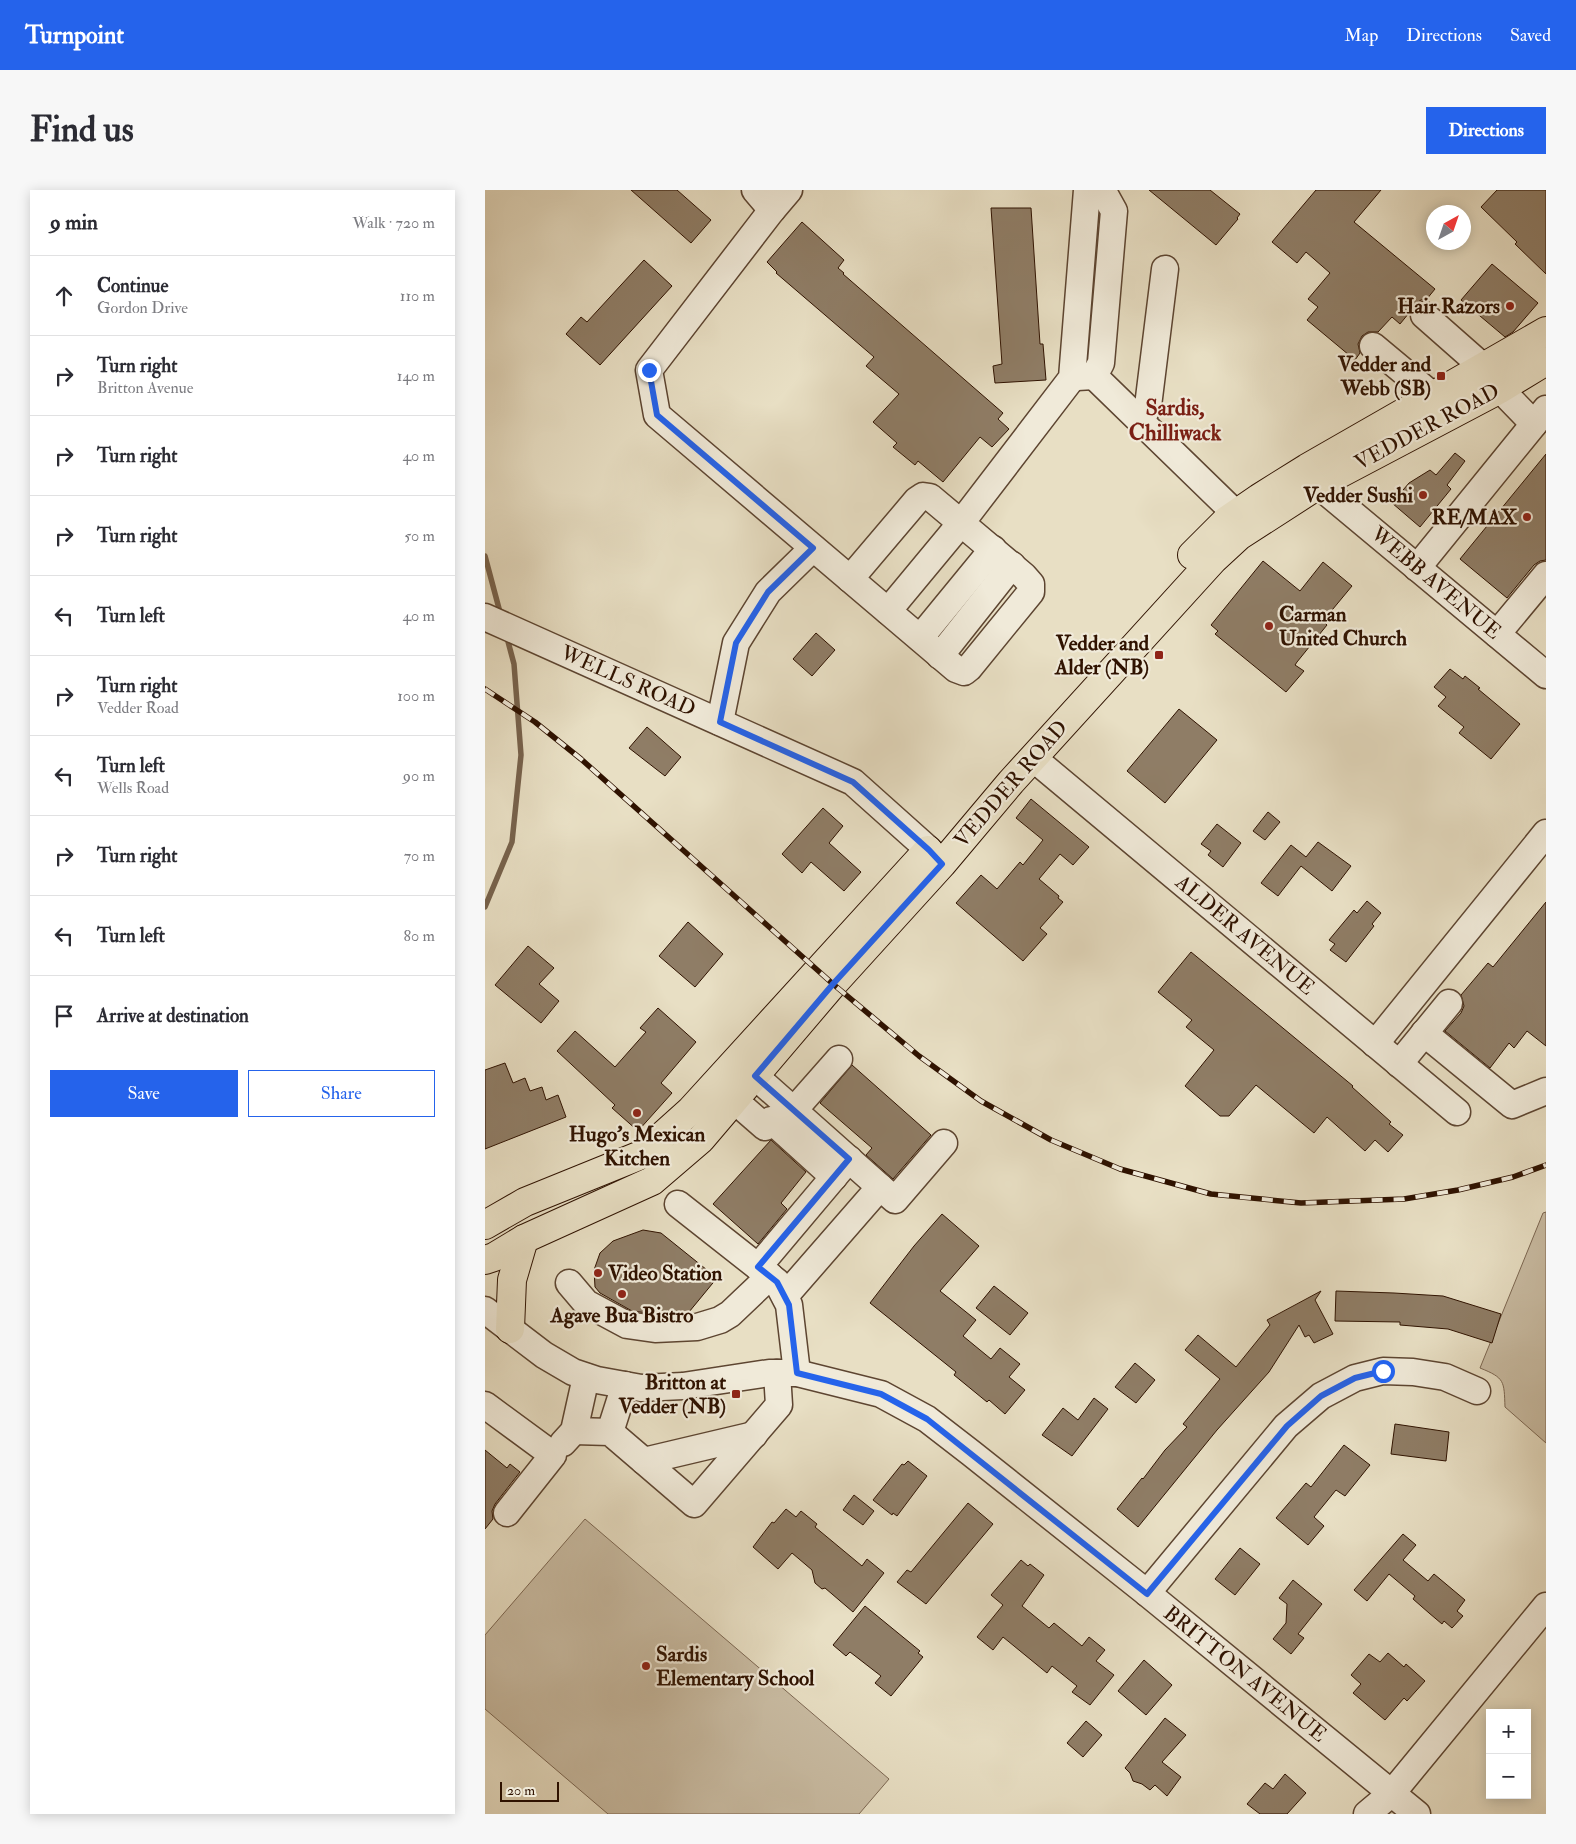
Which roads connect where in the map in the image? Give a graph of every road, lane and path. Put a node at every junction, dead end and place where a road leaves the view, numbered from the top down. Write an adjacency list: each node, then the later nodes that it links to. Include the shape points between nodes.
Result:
1 (755, 190): 5 (street)
2 (789, 190): 5 (street)
3 (1087, 190): 12 (street)
4 (1101, 190): 12 (street, via 1114,211 1101,363)
5 (772, 210): 20 (street, via 649,370 657,415)
6 (1165, 269): 16 (street, via 1148,406)
7 (1424, 315): 11 (street)
8 (1546, 331): 11 (main road, VEDDER ROAD)
9 (1373, 346): 14 (street)
10 (1546, 361): 13 (main road, VEDDER ROAD)
11 (1483, 367): 13 (street); 14 (main road, VEDDER ROAD)
12 (1083, 377): 16 (street); 19 (street)
13 (1500, 389): 15 (street); 17 (main road, VEDDER ROAD)
14 (1433, 396): 17 (main road, VEDDER ROAD)
15 (1540, 417): 22 (street)
16 (1141, 421): 18 (street)
17 (1312, 477): 18 (main road, VEDDER ROAD); 22 (street, WEBB AVENUE)
18 (1242, 522): 31 (main road, VEDDER ROAD, via 1239,536 1213,560); 33 (main road, VEDDER ROAD, via 1227,520 1194,553 1068,692)
19 (961, 523): 21 (street); 24 (street, via 930,497 923,496); 25 (street)
20 (813, 548): 24 (street); 30 (street, via 768,592 736,643)
21 (1002, 557): 28 (street); 28 (street, via 1031,584 1031,592 969,668 963,672 956,669)
22 (1417, 568): 27 (street, WEBB AVENUE)
23 (1546, 575): 27 (street)
24 (850, 579): 25 (street)
25 (888, 611): 28 (street)
26 (485, 617): 30 (street, WELLS ROAD)
27 (1497, 634): 29 (street, WEBB AVENUE)
28 (920, 638)
29 (1546, 675)
30 (720, 722): 33 (street, WELLS ROAD, via 853,782)
31 (1033, 758): 33 (main road, VEDDER ROAD); 36 (street, ALDER AVENUE)
32 (1546, 833): 36 (street)
33 (935, 857): 39 (main road, VEDDER ROAD); 48 (main road, VEDDER ROAD, via 689,1111 641,1155 525,1202)
34 (1449, 1003): 35 (street)
35 (1425, 1033): 38 (street); 40 (street, via 1512,1105)
36 (1375, 1044): 38 (street, ALDER AVENUE)
37 (839, 1059): 42 (street)
38 (1399, 1064): 43 (street, ALDER AVENUE)
39 (755, 1076): 41 (main road, VEDDER ROAD); 42 (street)
40 (1546, 1091)
41 (734, 1100): 45 (street, via 765,1127 771,1120); 49 (main road, VEDDER ROAD, via 701,1139 652,1181)
42 (794, 1110): 45 (street)
43 (1457, 1112)
44 (943, 1143): 46 (street, via 895,1200)
45 (841, 1168): 46 (street); 51 (street)
46 (880, 1187): 51 (street)
47 (678, 1204): 51 (street)
48 (485, 1225)
49 (524, 1239): 50 (main road, VEDDER ROAD); 54 (main road, via 513,1280)
50 (485, 1260)
51 (771, 1280): 52 (street, via 719,1320 697,1327 655,1329 627,1325 586,1303); 55 (street, via 789,1305)
52 (569, 1283)
53 (485, 1310): 54 (street, BRITTON AVENUE)
54 (510, 1329): 56 (street, BRITTON AVENUE, via 544,1355)
55 (787, 1373): 57 (street, BRITTON AVENUE, via 683,1386 641,1388); 62 (street, via 779,1405); 66 (street, BRITTON AVENUE, via 881,1394 927,1419)
56 (586, 1377): 57 (street, BRITTON AVENUE); 60 (street)
57 (625, 1385): 61 (street)
58 (1477, 1391): 66 (street, via 1445,1377 1383,1371 1355,1378 1321,1396 1287,1426)
59 (485, 1405): 63 (street)
60 (574, 1431): 61 (street); 63 (street)
61 (611, 1432): 64 (street)
62 (754, 1435): 64 (street); 64 (street, via 694,1504)
63 (553, 1455): 65 (street)
64 (644, 1461)
65 (507, 1512)
66 (1147, 1594): 68 (street, BRITTON AVENUE)
67 (1546, 1606): 68 (street)
68 (1392, 1793): 69 (street); 70 (street, BRITTON AVENUE)
69 (1367, 1814)
70 (1417, 1814)

